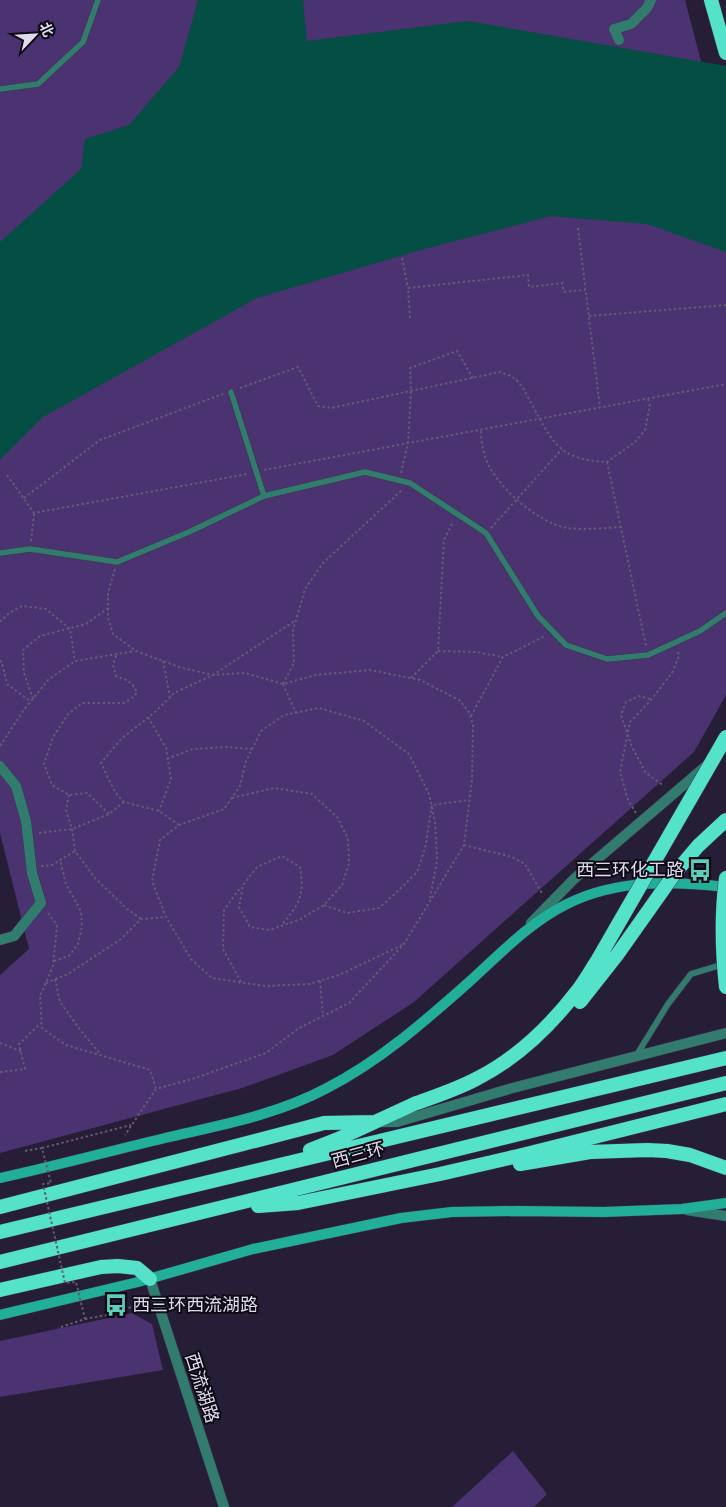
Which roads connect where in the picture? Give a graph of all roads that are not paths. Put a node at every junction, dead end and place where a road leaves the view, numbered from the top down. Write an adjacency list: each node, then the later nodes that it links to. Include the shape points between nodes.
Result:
1 (98, 0): 8 (lane, via 84,42 38,84)
2 (651, 0): 6 (street, via 631,24 614,29)
3 (711, 0): 4 (highway)
4 (716, 20): 5 (highway); 7 (highway)
5 (726, 38)
6 (619, 40)
7 (726, 53)
8 (0, 89)
9 (231, 392): 10 (lane)
10 (264, 496): 11 (lane, via 117,562 30,549); 12 (lane, via 365,472 410,483 486,533 538,616 566,645 606,659 648,655 700,631)
11 (0, 553)
12 (726, 613)
13 (726, 737): 27 (highway, bridge, via 579,989 545,1028 520,1050 479,1078)
14 (726, 749): 20 (street, via 574,879)
15 (0, 766): 19 (street, via 16,786 41,903 14,936)
16 (726, 820): 27 (highway, bridge, via 675,873 617,955 554,1030 497,1073)
17 (726, 878): 22 (highway, bridge, via 722,951)
18 (726, 887): 20 (main road, via 673,882 622,886 568,904)
19 (0, 940)
20 (511, 944): 33 (main road, via 407,1036 370,1063 295,1104 242,1120)
21 (726, 963): 24 (lane, via 691,974)
22 (726, 987)
23 (726, 1033): 24 (street)
24 (635, 1057): 29 (street, via 397,1122)
25 (726, 1058): 30 (highway, 西三环)
26 (726, 1083): 36 (highway, 西三环)
27 (446, 1093): 29 (highway, bridge)
28 (726, 1104): 32 (highway)
29 (374, 1122): 30 (highway, via 338,1140); 35 (highway, via 324,1123)
30 (265, 1168): 39 (highway, 西三环)
31 (726, 1168): 32 (highway, via 690,1155 647,1150 590,1152 492,1169)
32 (440, 1174): 36 (highway, via 298,1203)
33 (0, 1178)
34 (726, 1203): 37 (main road)
35 (0, 1207)
36 (220, 1208): 40 (highway, 西三环)
37 (682, 1209): 38 (street); 41 (main road, via 452,1212 400,1218 253,1249)
38 (726, 1216)
39 (0, 1232)
40 (0, 1262)
41 (150, 1279): 42 (highway, via 137,1268 101,1267); 43 (main road); 44 (street, 西流湖路)
42 (0, 1290)
43 (0, 1315)
44 (224, 1507)

